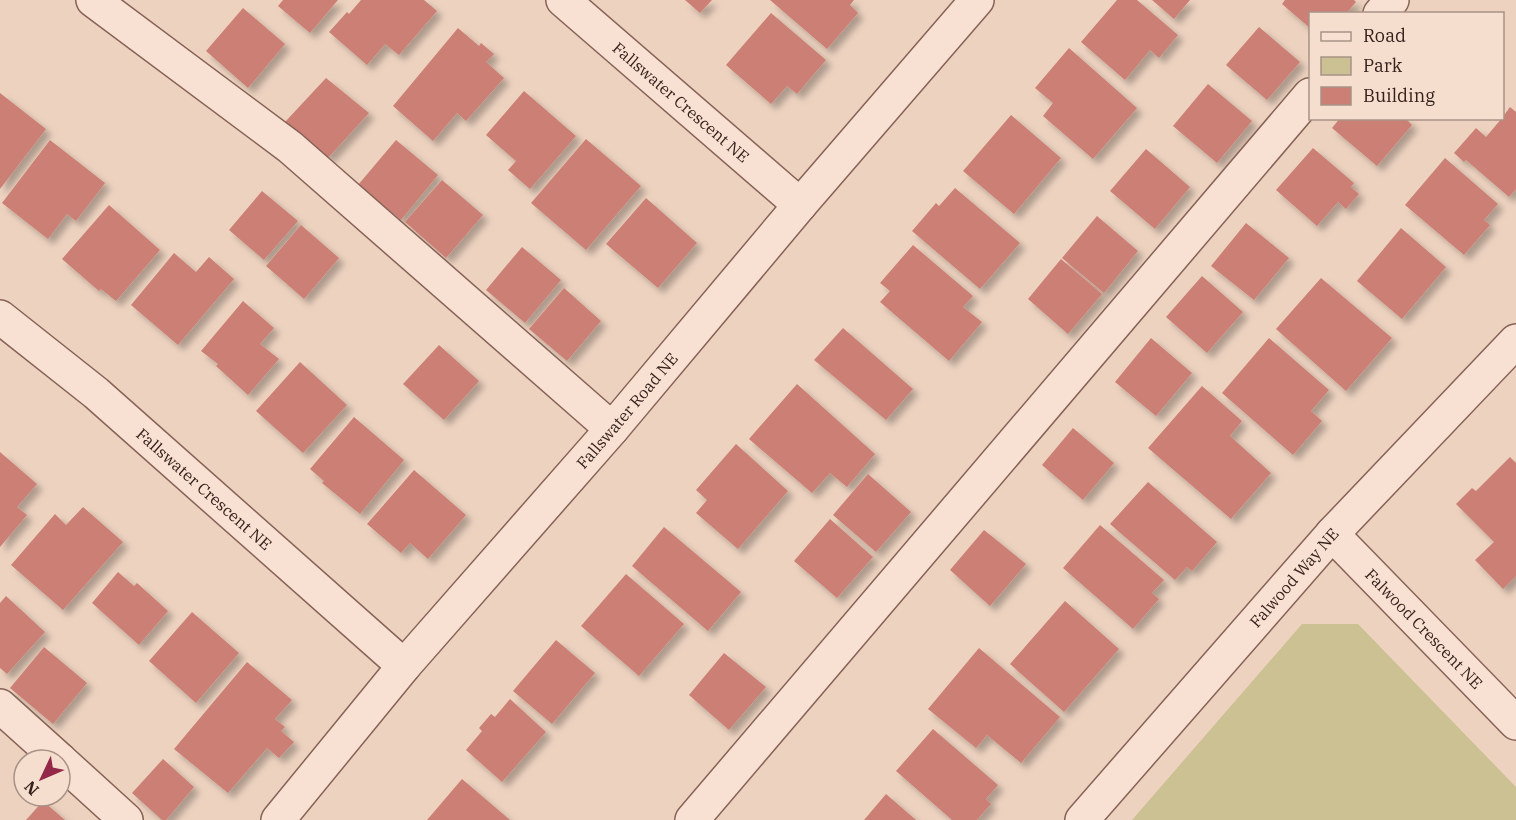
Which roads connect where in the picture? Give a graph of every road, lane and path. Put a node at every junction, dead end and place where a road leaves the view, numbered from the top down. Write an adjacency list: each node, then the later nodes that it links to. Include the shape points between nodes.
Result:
1 (93, 0): 10 (street, via 290,147)
2 (977, 0): 7 (street, Fallswater Road NE)
3 (1392, 0): 5 (street)
4 (569, 2): 7 (street, Fallswater Crescent NE)
5 (1382, 12)
6 (1309, 97): 19 (street)
7 (800, 205): 10 (street, Fallswater Road NE)
8 (0, 317): 12 (street, Fallswater Crescent NE, via 96,393)
9 (1516, 341): 11 (street, Falwood Way NE)
10 (612, 429): 12 (street, Fallswater Road NE)
11 (1332, 534): 14 (street, Falwood Crescent NE); 20 (street, Falwood Way NE)
12 (404, 666): 18 (street, Fallswater Road NE)
13 (0, 706): 15 (street)
14 (1516, 723)
15 (47, 748)
16 (72, 771): 17 (street)
17 (126, 820)
18 (278, 820)
19 (692, 820)
20 (1082, 820)

